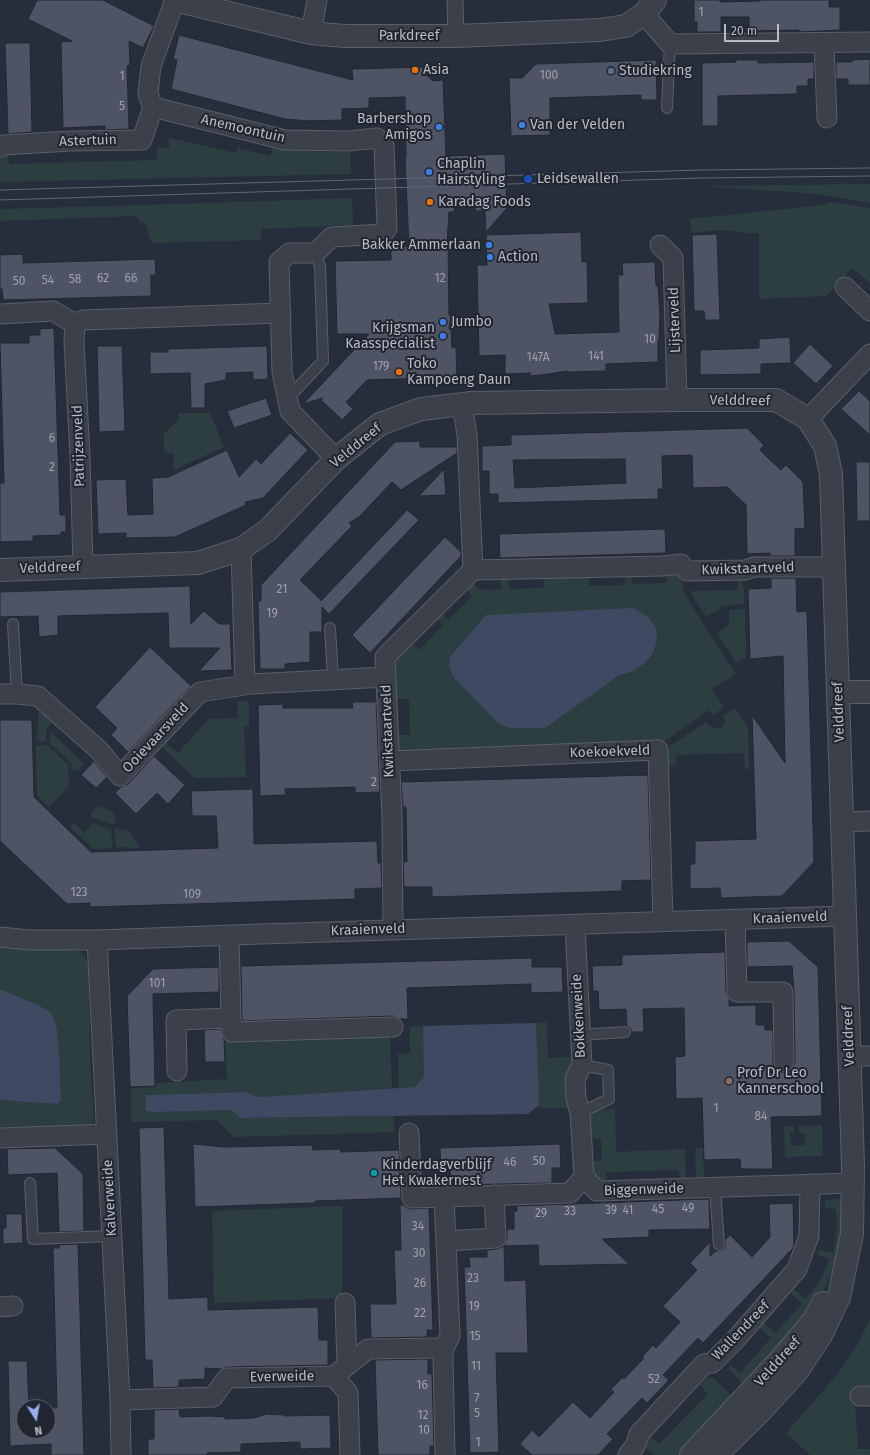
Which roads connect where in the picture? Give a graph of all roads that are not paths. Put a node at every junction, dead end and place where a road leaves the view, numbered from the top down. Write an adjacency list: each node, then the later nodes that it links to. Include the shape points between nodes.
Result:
1 (175, 0): 5 (street, Parkdreef); 10 (street, via 151,66 148,94)
2 (317, 0): 5 (street)
3 (455, 0): 6 (street)
4 (649, 7): 6 (street, Parkdreef, via 626,26 600,30); 9 (street)
5 (311, 33): 6 (street, Parkdreef, via 344,36)
6 (456, 36)
7 (870, 42): 8 (street)
8 (824, 43): 9 (street); 12 (street)
9 (670, 44): 11 (lane)
10 (153, 107): 13 (street, Astertuin, via 142,140); 15 (street, Anemoontuin, via 285,140 348,142 377,138 384,146 387,228 383,234 332,237)
11 (667, 108)
12 (827, 118)
13 (0, 146)
14 (660, 245): 23 (street, Lijsterveld, via 673,258)
15 (315, 252): 18 (street, via 289,253 279,262); 22 (lane, via 320,266 323,361)
16 (845, 287): 17 (street)
17 (870, 311)
18 (281, 313): 20 (street, via 82,320); 22 (street, via 282,372)
19 (0, 314): 20 (street, via 53,311)
20 (75, 324): 28 (street, Patrijzenveld)
21 (870, 354): 25 (street)
22 (287, 399): 26 (street, via 290,411)
23 (677, 400): 24 (street, Velddreef); 25 (street, Velddreef, via 776,400)
24 (462, 403): 26 (street, Velddreef, via 421,409 380,424); 31 (street, via 467,435)
25 (808, 419): 29 (street, Velddreef, via 825,446 831,474)
26 (336, 459): 27 (street, Velddreef, via 268,530)
27 (241, 550): 28 (street, Velddreef, via 198,563); 36 (street)
28 (83, 567): 30 (street, Velddreef)
29 (834, 567): 31 (street, Kwikstaartveld, via 754,567 745,570 687,571 681,564); 37 (street, Velddreef)
30 (0, 570)
31 (473, 570): 34 (street, Kwikstaartveld, via 385,657)
32 (13, 624): 39 (lane)
33 (330, 628): 35 (lane)
34 (386, 677): 35 (street, Ooievaarsveld); 40 (street, Kwikstaartveld)
35 (333, 679): 36 (street, Ooievaarsveld)
36 (245, 684): 39 (street, Ooievaarsveld, via 200,692 120,776 100,751 38,696)
37 (839, 692): 38 (street); 42 (street, Velddreef)
38 (870, 692)
39 (8, 694)
40 (390, 761): 45 (street, Koekoekveld, via 658,750); 47 (street, Kwikstaartveld)
41 (870, 821): 42 (street)
42 (842, 822): 43 (street, Velddreef)
43 (845, 916): 44 (street, Kraaienveld); 55 (street, Velddreef)
44 (735, 920): 45 (street, Kraaienveld); 56 (street, Kraaienveld, via 737,992 783,992)
45 (663, 921): 46 (street, Kraaienveld)
46 (575, 925): 47 (street, Kraaienveld); 54 (street, Bokkenweide)
47 (393, 930): 48 (street, Kraaienveld)
48 (229, 936): 50 (street, Kraaienveld); 51 (street)
49 (0, 937): 50 (street, Kraaienveld, via 28,940)
50 (97, 940): 61 (street, Kalverweide)
51 (231, 1018): 52 (street, via 232,1032); 58 (street, via 176,1020)
52 (393, 1026)
53 (625, 1032): 54 (lane)
54 (580, 1035): 57 (street, Bokkenweide)
55 (860, 1056): 65 (street, Velddreef)
56 (784, 1062)
57 (582, 1065): 59 (street, Bokkenweide, via 575,1079); 59 (lane, via 608,1070 609,1099)
58 (177, 1071)
59 (580, 1113): 63 (street, Bokkenweide)
60 (409, 1133): 69 (street, Biggenweide, via 412,1198)
61 (107, 1134): 62 (street); 70 (street, Kalverweide)
62 (0, 1138)
63 (584, 1177): 67 (street, Biggenweide, via 597,1191); 68 (street, Biggenweide, via 570,1192)
64 (30, 1183): 70 (lane, via 33,1239)
65 (854, 1183): 66 (street, Biggenweide); 77 (street, Velddreef, via 852,1234 848,1256 838,1297 821,1335 798,1370 760,1412)
66 (810, 1184): 67 (street, Biggenweide); 81 (street, Wallendreef, via 809,1236 797,1269 736,1339 712,1363 704,1364 639,1434 635,1446)
67 (715, 1188): 72 (lane)
68 (494, 1195): 69 (street, Biggenweide); 71 (street, via 496,1238)
69 (444, 1196): 71 (street)
70 (112, 1236): 76 (street, Kalverweide)
71 (446, 1241): 74 (street, via 450,1336)
72 (719, 1245)
73 (345, 1303): 75 (street)
74 (444, 1348): 75 (street, via 368,1349); 80 (street)
75 (341, 1371): 76 (street, Everweide, via 227,1378 213,1397); 79 (street, via 348,1393)
76 (120, 1400): 78 (street, Kalverweide)
77 (714, 1449)
78 (121, 1455)
79 (350, 1455)
80 (445, 1455)
81 (628, 1455)

